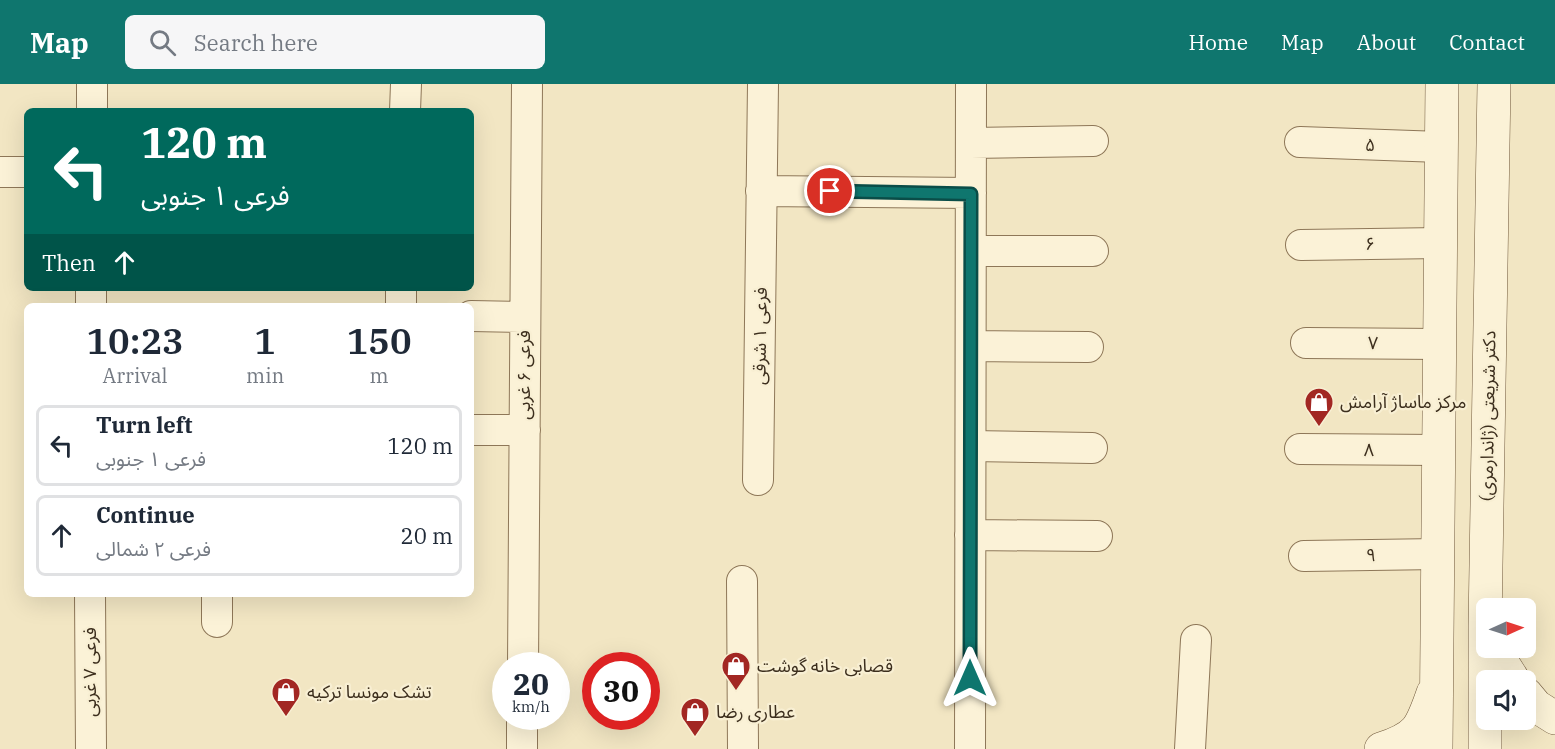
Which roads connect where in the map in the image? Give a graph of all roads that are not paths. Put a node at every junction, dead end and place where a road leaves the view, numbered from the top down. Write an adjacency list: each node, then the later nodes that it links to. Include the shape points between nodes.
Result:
1 (92, 84): 8 (street)
2 (406, 84): 9 (street)
3 (527, 84): 23 (street, فرعی ۶ غربی)
4 (763, 84): 16 (street, فرعی ۱ شرقی)
5 (971, 84): 12 (street)
6 (1442, 84): 13 (main road)
7 (1494, 84): 35 (main road, دکتر شریعتی (ژاندارمری))
8 (92, 108)
9 (405, 108)
10 (1093, 141): 12 (street)
11 (1300, 142): 13 (street, ۵)
12 (971, 143): 17 (street)
13 (1441, 147): 18 (main road)
14 (0, 172): 15 (street)
15 (24, 172)
16 (761, 191): 17 (street); 34 (street, فرعی ۱ شرقی)
17 (971, 194): 20 (street)
18 (1440, 243): 19 (street, ۶); 25 (main road)
19 (1301, 245)
20 (971, 251): 21 (street); 26 (street)
21 (1093, 251)
22 (474, 316): 23 (street)
23 (524, 317): 29 (street, فرعی ۶ غربی)
24 (1306, 343): 25 (street, ۷)
25 (1439, 344): 33 (main road)
26 (971, 346): 27 (street); 30 (street)
27 (1088, 347)
28 (474, 430): 29 (street)
29 (525, 430): 44 (street, فرعی ۶ غربی)
30 (971, 446): 31 (street); 36 (street)
31 (1092, 448)
32 (1300, 449): 33 (street, ۸)
33 (1439, 450): 38 (main road)
34 (758, 480)
35 (1486, 527): 38 (main road); 42 (main road, دکتر شریعتی (ژاندارمری))
36 (970, 535): 37 (street); 53 (street)
37 (1097, 536)
38 (1438, 541): 39 (street, ۹); 46 (main road)
39 (1304, 555)
40 (742, 581): 52 (street)
41 (90, 597): 50 (street, فرعی ۷ غربی)
42 (1487, 598)
43 (1196, 640): 54 (street)
44 (523, 652)
45 (1487, 658): 57 (main road, دکتر شریعتی (ژاندارمری))
46 (1437, 683): 55 (main road, via 1422,725 1403,742); 56 (main road)
47 (1536, 706): 48 (main road)
48 (1555, 718)
49 (522, 730): 51 (street)
50 (91, 749)
51 (522, 749)
52 (743, 749)
53 (970, 749)
54 (1190, 749)
55 (1381, 749)
56 (1436, 749)
57 (1485, 749)

